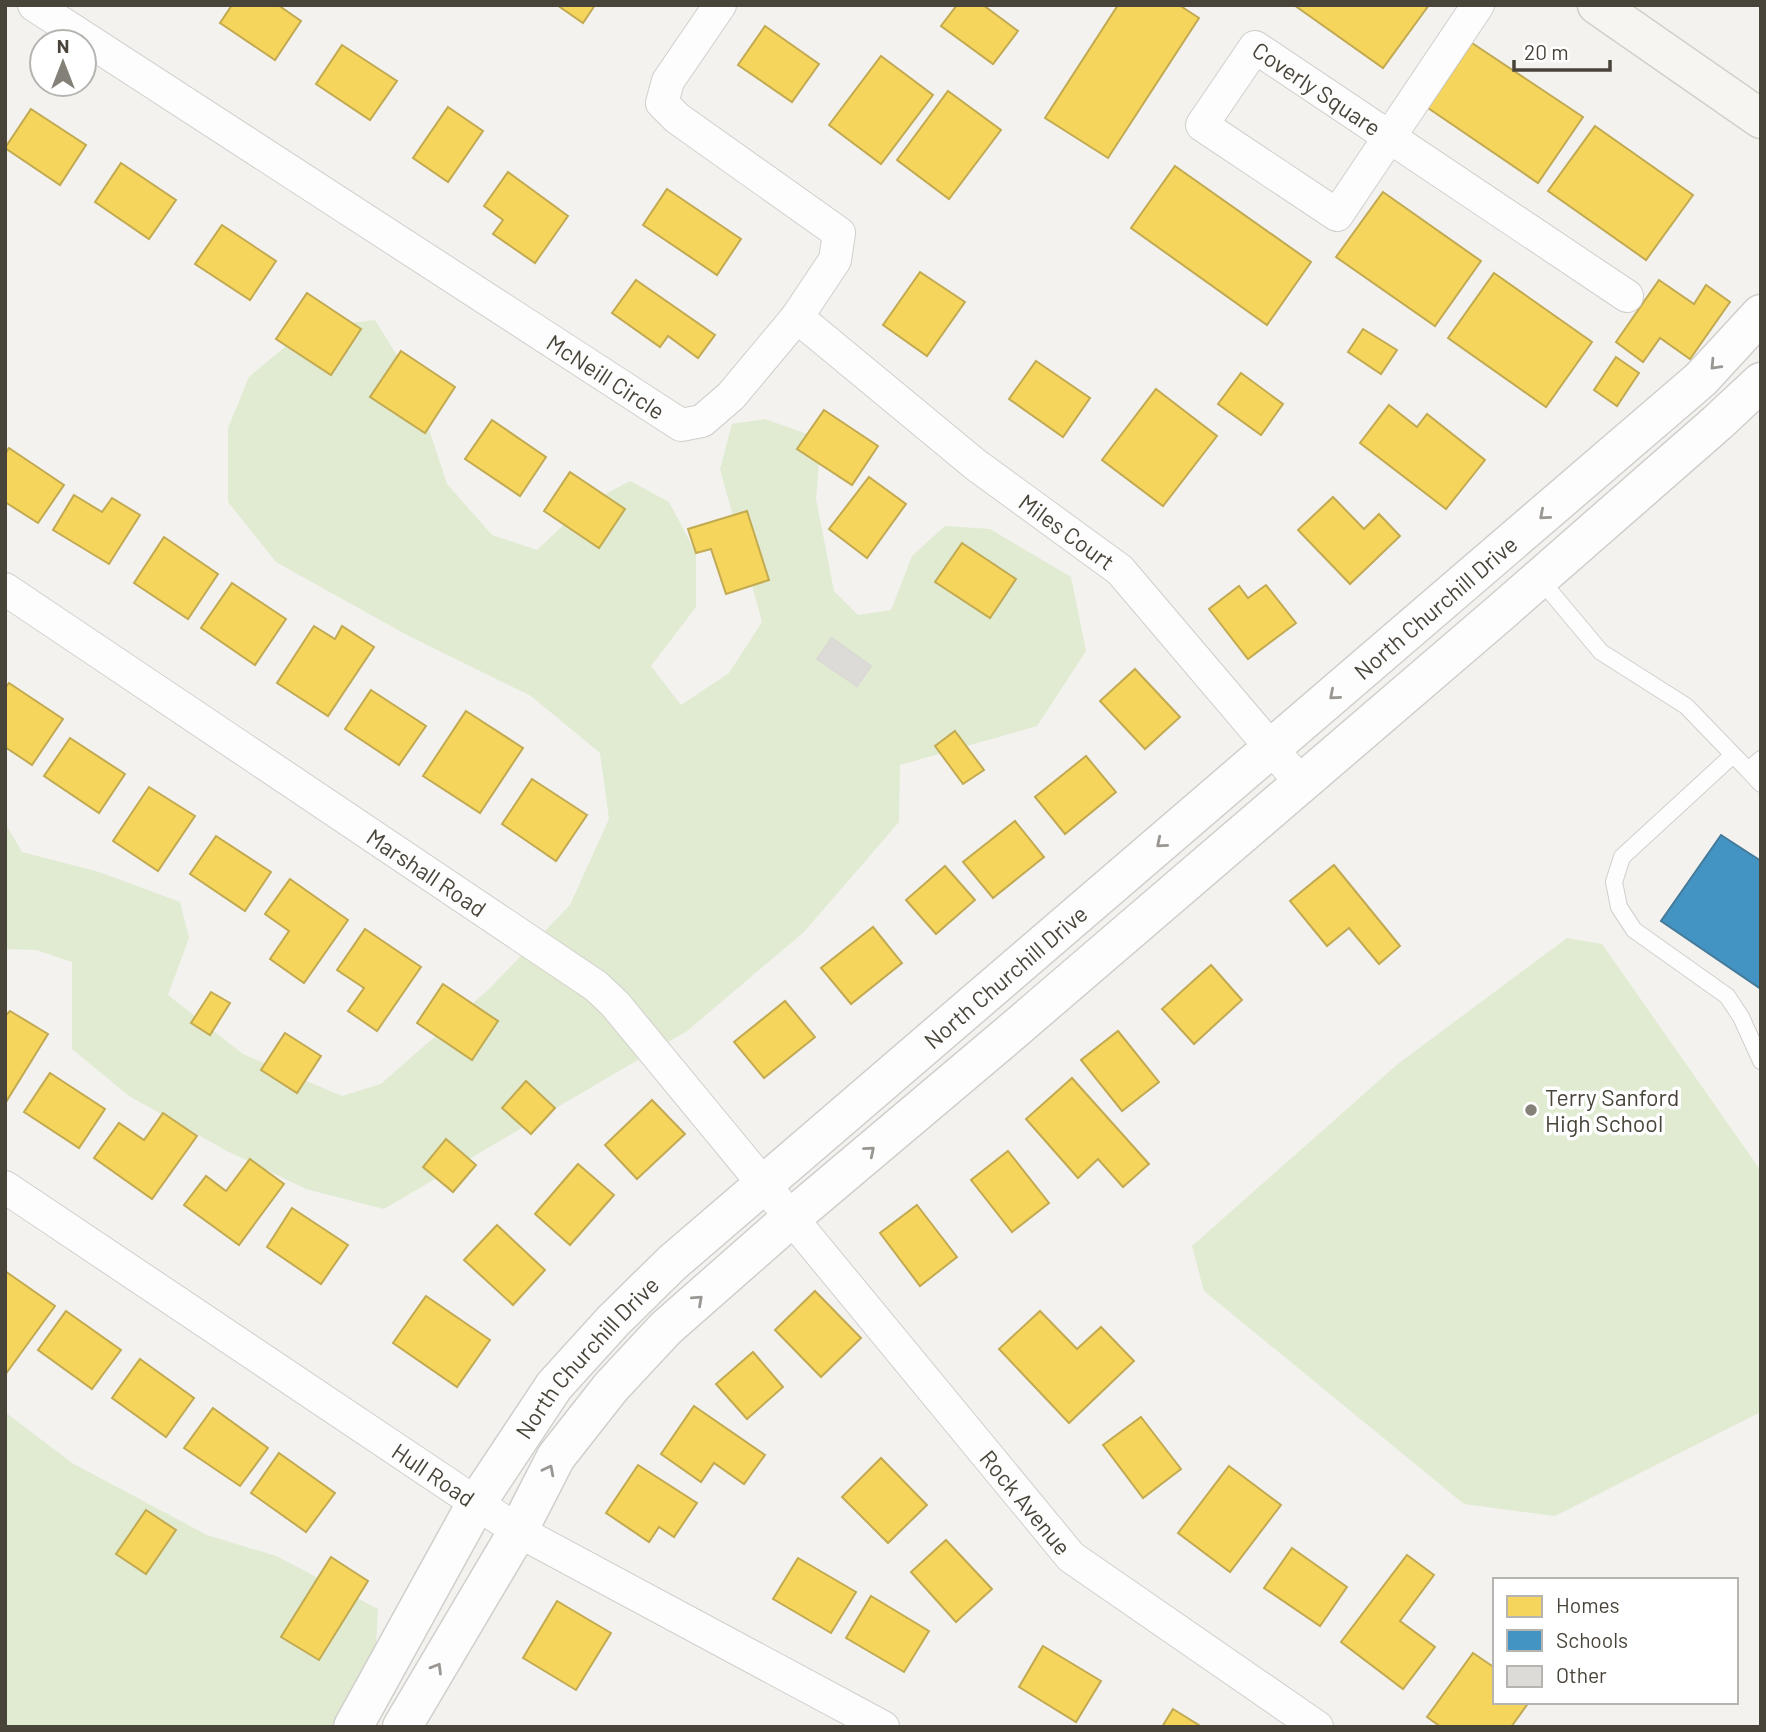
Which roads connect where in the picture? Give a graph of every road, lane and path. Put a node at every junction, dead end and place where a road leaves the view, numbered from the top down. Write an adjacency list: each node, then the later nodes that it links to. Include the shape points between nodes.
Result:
1 (34, 5): 9 (street, McNeill Circle, via 681,425 702,421 731,396)
2 (720, 5): 9 (street, McNeill Circle, via 668,81 662,103 839,233 835,260)
3 (1478, 5): 6 (street, Coverly Square)
4 (1597, 5): 5 (main road)
5 (1761, 119)
6 (1390, 137): 6 (street, Coverly Square, via 1337,215 1202,125 1255,47); 7 (street, Coverly Square)
7 (1627, 296)
8 (1761, 314): 13 (street, North Churchill Drive, one-way to 13, via 1701,379)
9 (797, 317): 13 (street, Miles Court, via 976,465 1120,570)
10 (1761, 382): 11 (street, North Churchill Drive)
11 (1539, 578): 14 (lane, via 1601,652 1686,706); 17 (street, North Churchill Drive)
12 (5, 589): 20 (street, Marshall Road, via 596,986)
13 (1272, 749): 17 (street, Miles Court); 20 (street, North Churchill Drive, one-way to 20)
14 (1733, 755): 16 (lane); 19 (lane, via 1622,858 1614,883 1619,907 1634,930 1727,996)
15 (1761, 758): 16 (lane)
16 (1748, 770): 18 (lane)
17 (1301, 783): 22 (street, North Churchill Drive, one-way to 17)
18 (1761, 784)
19 (1761, 1061)
20 (762, 1185): 22 (street, Marshall Road); 23 (street, North Churchill Drive, via 672,1263 596,1339 554,1386)
21 (5, 1187): 23 (street, Hull Road)
22 (790, 1219): 24 (street, North Churchill Drive, one-way to 22, via 556,1457 611,1387 666,1328); 25 (street, Rock Avenue, via 1071,1557)
23 (477, 1502): 24 (street, Hull Road); 26 (street, North Churchill Drive)
24 (518, 1531): 27 (street, North Churchill Drive, one-way to 24); 28 (street, Hull Road)
25 (1309, 1725)
26 (353, 1727)
27 (402, 1727)
28 (883, 1727)

